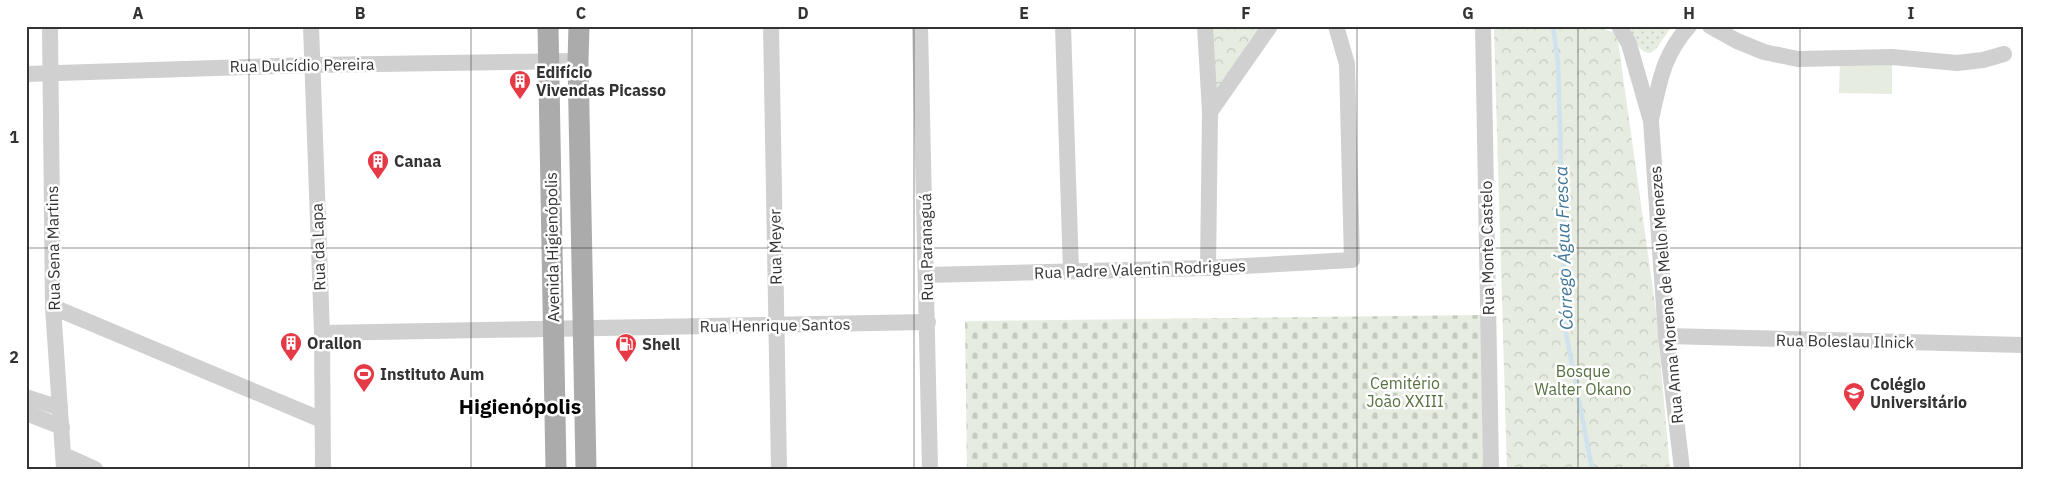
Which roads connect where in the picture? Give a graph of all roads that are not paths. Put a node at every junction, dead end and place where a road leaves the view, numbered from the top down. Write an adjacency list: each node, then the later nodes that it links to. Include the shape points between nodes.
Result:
1 (50, 26): 19 (street, Rua Sena Martins)
2 (311, 26): 18 (street, Rua da Lapa)
3 (548, 26): 16 (main road, Avenida Higienópolis)
4 (579, 26): 17 (main road, Avenida Higienópolis)
5 (771, 26): 28 (street, Rua Meyer)
6 (920, 26): 25 (street, Rua Paranaguá)
7 (1063, 26): 24 (street)
8 (1204, 26): 21 (street)
9 (1270, 26): 21 (street)
10 (1336, 26): 23 (street, Rua Padre Valentin Rodrigues, via 1347,64 1352,260)
11 (1483, 26): 46 (street, Rua Monte Castelo)
12 (1619, 26): 22 (street, via 1629,44)
13 (1689, 26): 22 (street, via 1663,67)
14 (1710, 26): 15 (street, via 1764,52 1798,59 1892,57 1957,63)
15 (2004, 54)
16 (548, 61): 17 (street, Rua Dulcídio Pereira); 18 (street, Rua Dulcídio Pereira); 29 (main road, Avenida Higienópolis)
17 (578, 61): 30 (main road, Avenida Higienópolis)
18 (311, 65): 19 (street, Rua Dulcídio Pereira); 31 (street, Rua da Lapa)
19 (52, 73): 20 (street, Rua Dulcídio Pereira); 26 (street, Rua Sena Martins)
20 (26, 74)
21 (1210, 112): 23 (street)
22 (1651, 121): 32 (street, Rua Anna Morena de Mello Menezes)
23 (1208, 268): 24 (street, Rua Padre Valentin Rodrigues)
24 (1071, 271): 25 (street, Rua Padre Valentin Rodrigues)
25 (928, 275): 27 (street, Rua Paranaguá)
26 (53, 308): 35 (street, Rua Sena Martins); 37 (street)
27 (928, 322): 28 (street, Rua Henrique Santos); 45 (street, Rua Paranaguá)
28 (776, 326): 30 (street, Rua Henrique Santos); 44 (street, Rua Meyer)
29 (554, 328): 30 (street, Rua Henrique Santos); 31 (street, Rua Henrique Santos); 42 (main road, Avenida Higienópolis)
30 (583, 328): 43 (main road, Avenida Higienópolis)
31 (322, 333): 37 (street, Rua da Lapa)
32 (1666, 336): 33 (street, Rua Boleslau Ilnick); 47 (street, Rua Anna Morena de Mello Menezes)
33 (2023, 345)
34 (26, 397): 35 (street)
35 (60, 408): 38 (street, Rua Sena Martins)
36 (26, 413): 38 (street)
37 (322, 420): 41 (street, Rua da Lapa)
38 (62, 427): 39 (street, Rua Sena Martins)
39 (64, 462): 40 (street)
40 (95, 469)
41 (323, 469)
42 (556, 469)
43 (586, 469)
44 (779, 469)
45 (930, 469)
46 (1491, 469)
47 (1682, 469)

